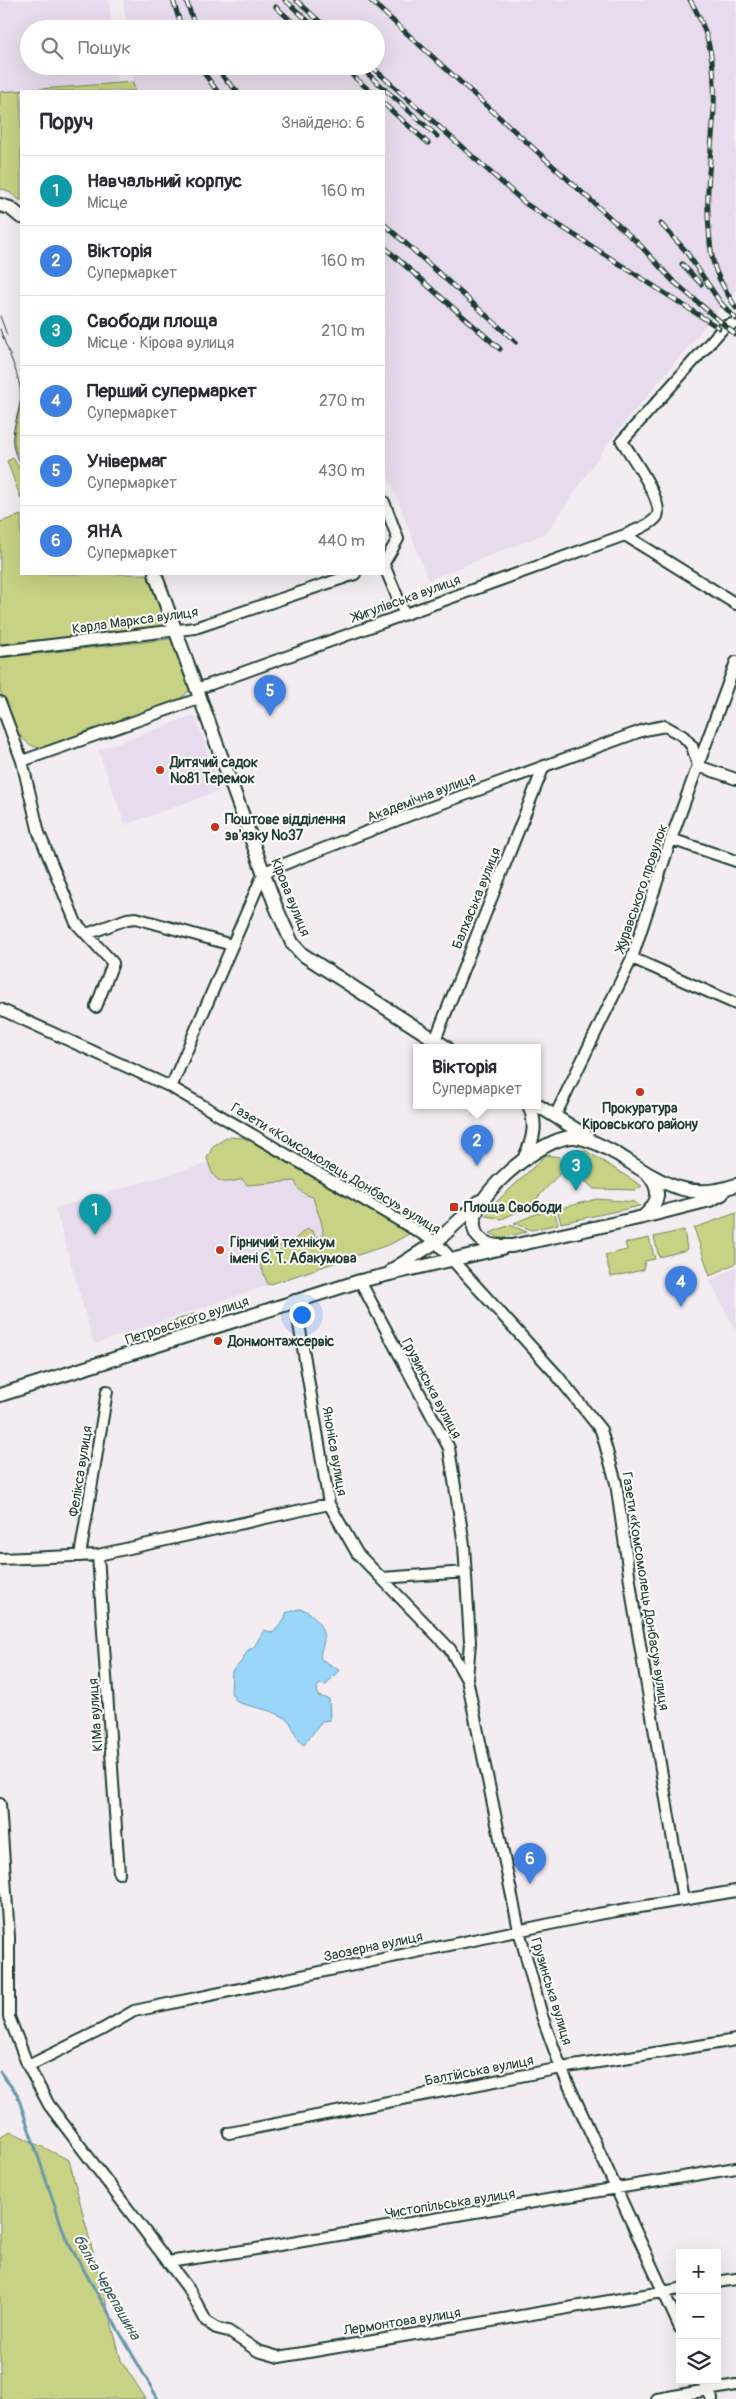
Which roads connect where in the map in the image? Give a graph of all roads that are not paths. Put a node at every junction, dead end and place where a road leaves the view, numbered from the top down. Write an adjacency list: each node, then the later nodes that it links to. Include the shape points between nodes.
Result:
1 (0, 205): 2 (main road)
2 (20, 216)
3 (736, 322): 5 (street, Жигулівська вулиця, via 725,326 622,441 656,497 659,511 658,517 650,523)
4 (385, 505): 6 (street, via 398,539)
5 (625, 534): 10 (street); 11 (street, Жигулівська вулиця)
6 (385, 562)
7 (385, 566): 11 (street)
8 (155, 575): 12 (main road, Кірова вулиця)
9 (352, 575): 12 (street, Карла Маркса вулиця)
10 (736, 604)
11 (404, 613): 15 (street, Жигулівська вулиця)
12 (176, 632): 13 (street, Карла Маркса вулиця); 15 (main road, Кірова вулиця)
13 (0, 651)
14 (736, 662): 19 (street, Журавського провулок)
15 (199, 693): 17 (street, Жигулівська вулиця); 23 (main road, Кірова вулиця)
16 (0, 702): 17 (street)
17 (22, 761): 24 (street, via 39,833 76,923)
18 (544, 766): 19 (street, Академічна вулиця, via 637,732 665,726 683,736 692,746); 23 (street, Академічна вулиця); 30 (street, Балхаська вулиця)
19 (698, 766): 20 (street); 21 (street, Журавського провулок)
20 (736, 779)
21 (671, 839): 22 (street); 26 (street, Журавського провулок)
22 (736, 861)
23 (264, 872): 25 (street); 30 (main road, Кірова вулиця, via 296,949)
24 (86, 934): 25 (street, via 136,918); 28 (street, via 113,963)
25 (232, 945): 32 (street)
26 (632, 958): 27 (street); 35 (street, Журавського провулок)
27 (736, 1004)
28 (96, 1007)
29 (0, 1009): 32 (street, Газети «Комсомолець Донбасу» вулиця)
30 (434, 1040): 31 (main road, Кірова вулиця)
31 (441, 1044)
32 (171, 1087): 42 (street, Газети «Комсомолець Донбасу» вулиця)
33 (541, 1107): 35 (main road)
34 (531, 1109): 37 (main road, via 534,1130)
35 (555, 1116): 36 (main road)
36 (599, 1144): 37 (main road, via 574,1137 559,1138); 38 (main road)
37 (525, 1158): 40 (main road)
38 (647, 1173): 39 (main road, via 676,1188 690,1191 710,1192); 41 (main road, via 656,1183 658,1195)
39 (736, 1186): 41 (main road, via 710,1200)
40 (484, 1196): 42 (main road); 43 (main road, via 474,1219 477,1234 491,1245)
41 (643, 1217): 43 (main road)
42 (436, 1242): 44 (street, Газети «Комсомолець Донбасу» вулиця); 45 (main road)
43 (512, 1246): 44 (main road, Петровського вулиця)
44 (454, 1259): 45 (main road, Петровського вулиця); 63 (street, Газети «Комсомолець Донбасу» вулиця, via 601,1430 616,1483)
45 (383, 1275): 46 (main road, Петровського вулиця)
46 (360, 1281): 47 (main road, Петровського вулиця); 51 (street, Грузинська вулиця, via 449,1448)
47 (295, 1300): 49 (main road, Петровського вулиця); 50 (street, Яноніса вулиця)
48 (107, 1391): 53 (street, Фелікса вулиця)
49 (0, 1395)
50 (330, 1504): 52 (street); 56 (street, Яноніса вулиця, via 357,1553)
51 (464, 1545): 55 (street, Грузинська вулиця); 57 (street, Грузинська вулиця)
52 (98, 1555): 53 (street); 61 (street, КІМа вулиця)
53 (80, 1556): 54 (street)
54 (0, 1559)
55 (466, 1572): 56 (street); 57 (street, Грузинська вулиця)
56 (382, 1578): 58 (street, Яноніса вулиця)
57 (470, 1644): 58 (street); 59 (street, Грузинська вулиця)
58 (450, 1649): 59 (street, Яноніса вулиця)
59 (467, 1678): 64 (street, Грузинська вулиця)
60 (0, 1804): 66 (street, Лермонтова вулиця, via 9,1937 9,2017)
61 (119, 1873)
62 (736, 1891): 63 (street, Заозерна вулиця)
63 (684, 1900): 64 (street, Заозерна вулиця)
64 (519, 1930): 66 (street, Заозерна вулиця, via 134,2011); 67 (street, Грузинська вулиця, via 542,2016)
65 (736, 2040): 67 (street, Балтійська вулиця)
66 (28, 2066): 71 (street, Лермонтова вулиця, via 49,2105)
67 (561, 2068): 68 (street, Балтійська вулиця); 70 (street, Грузинська вулиця)
68 (229, 2133)
69 (736, 2168): 70 (street, Чистопільська вулиця)
70 (616, 2189): 71 (street, Чистопільська вулиця); 75 (street, Грузинська вулиця)
71 (168, 2262): 75 (street, Лермонтова вулиця, via 190,2291 206,2321 258,2351 279,2357)
72 (736, 2279): 73 (street)
73 (721, 2281)
74 (676, 2290): 75 (street, Лермонтова вулиця)
75 (664, 2292): 76 (street, Грузинська вулиця)
76 (676, 2319)
77 (736, 2385): 78 (street)
78 (708, 2390): 79 (street)
79 (657, 2399)

